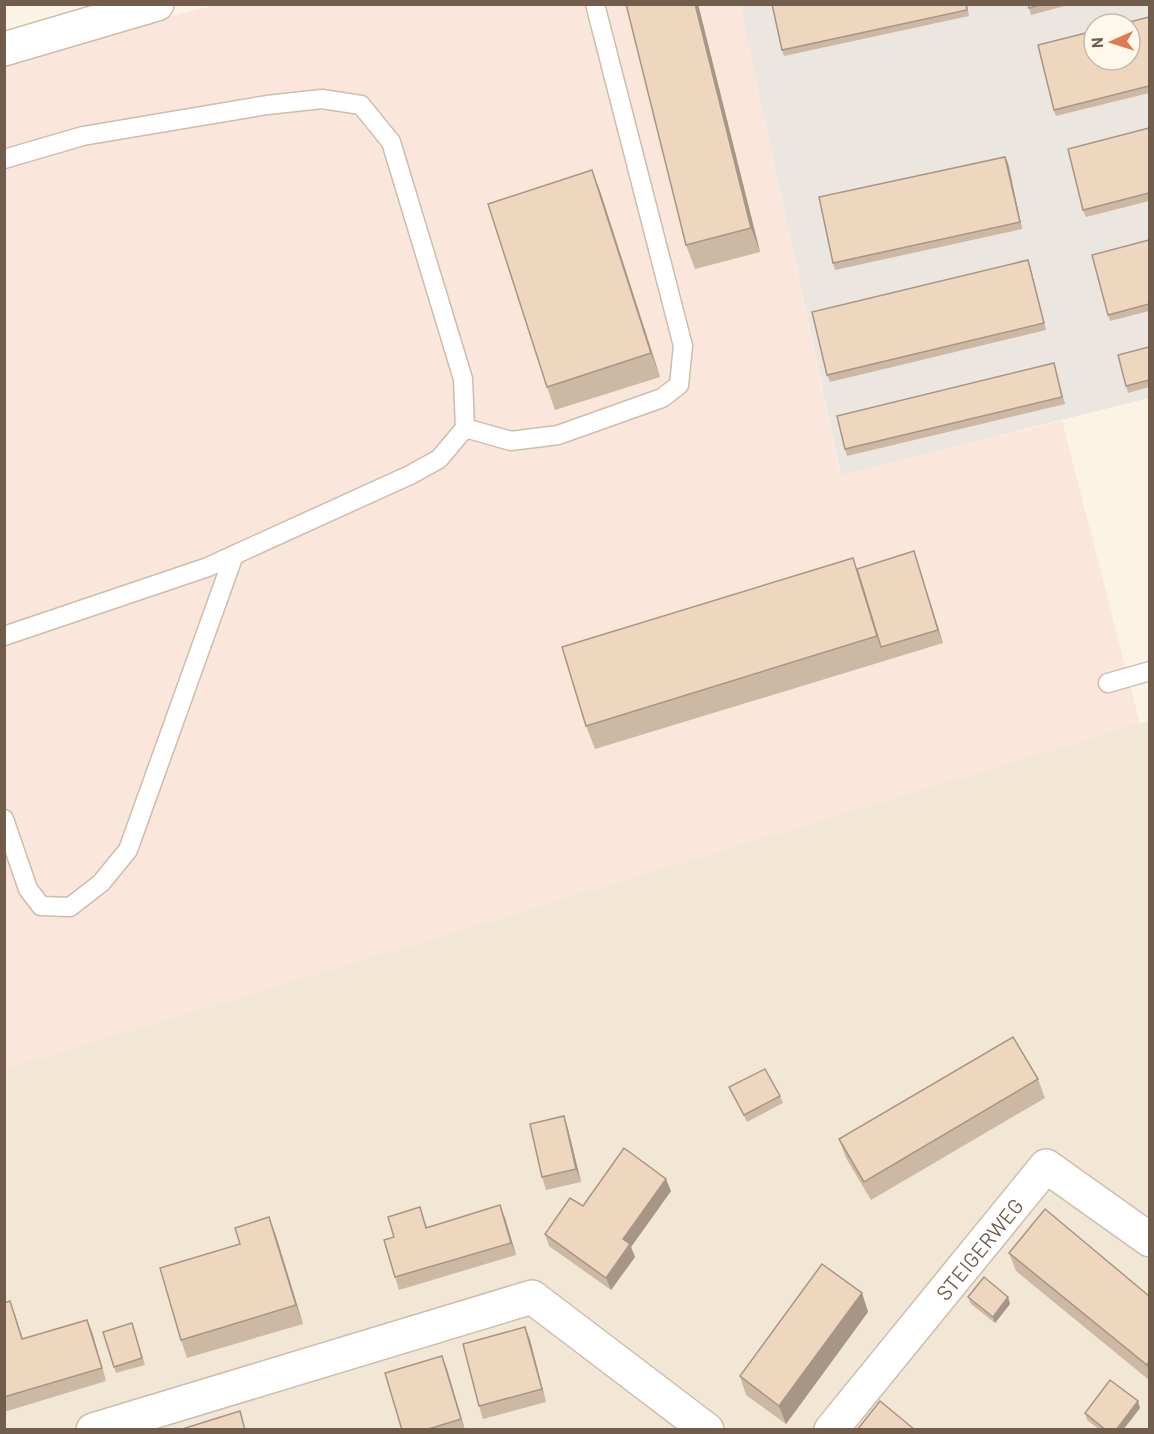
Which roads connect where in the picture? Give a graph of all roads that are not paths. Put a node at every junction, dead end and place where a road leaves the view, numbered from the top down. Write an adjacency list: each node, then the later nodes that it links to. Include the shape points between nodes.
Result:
1 (157, 4): 3 (street)
2 (595, 4): 5 (lane, via 683,346 679,385 662,398 558,435 512,441)
3 (4, 49)
4 (4, 159): 5 (lane, via 83,136 267,105 322,99 361,105 391,142 463,379)
5 (465, 428): 6 (lane, via 439,459 410,475)
6 (234, 555): 7 (lane); 10 (lane, via 128,850 101,883 70,907 41,906 28,889)
7 (4, 636)
8 (1149, 670): 9 (lane)
9 (1108, 683)
10 (4, 819)
11 (1149, 1240): 14 (street, STEIGERWEG, via 1046,1166)
12 (93, 1430): 13 (street, via 532,1297)
13 (706, 1430)
14 (831, 1430)

